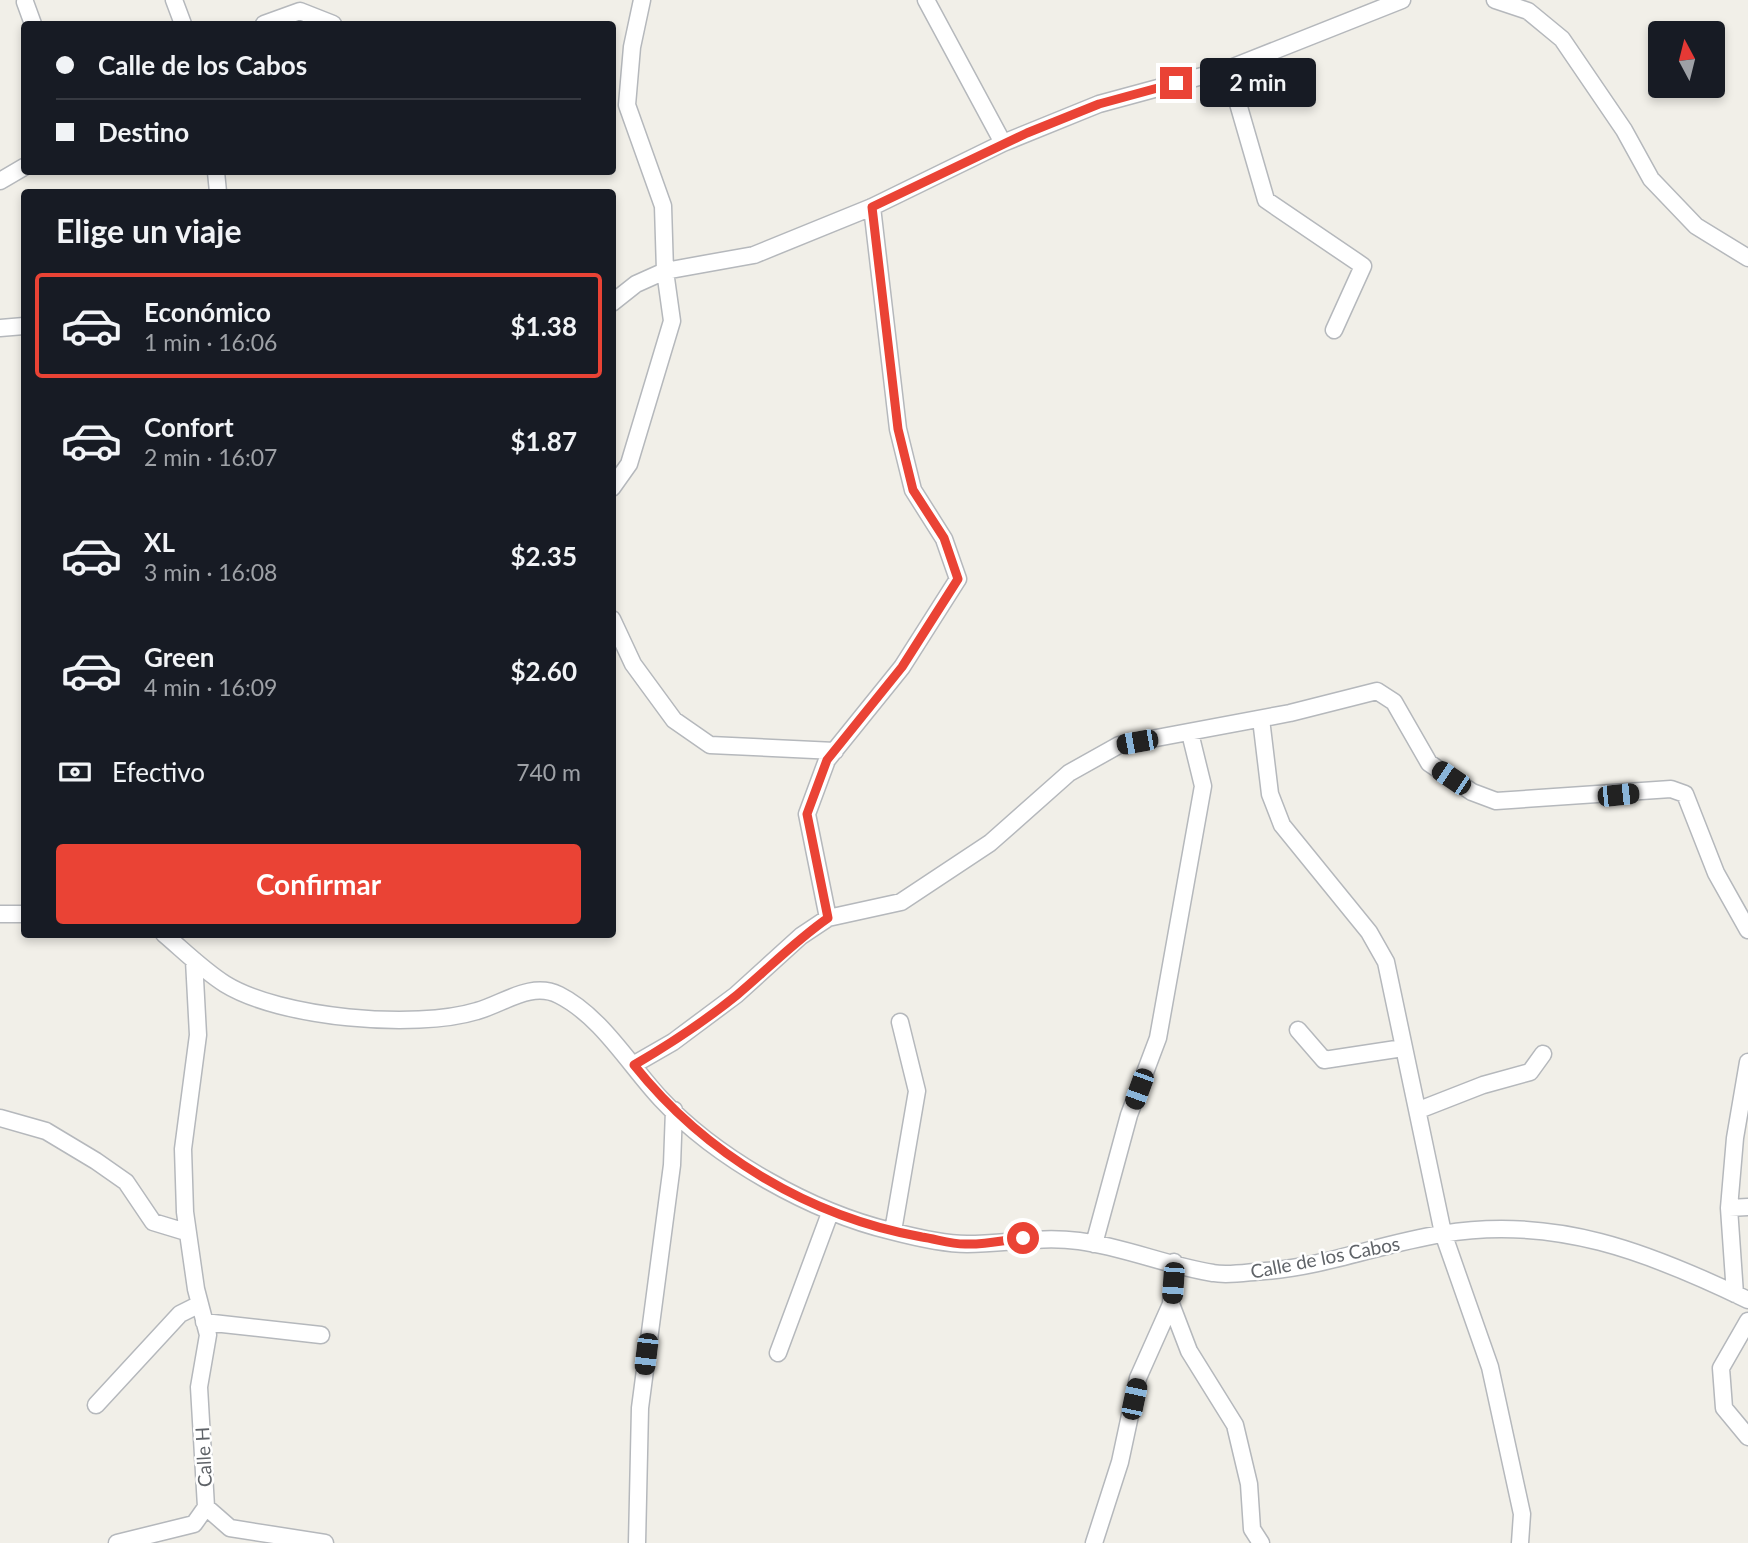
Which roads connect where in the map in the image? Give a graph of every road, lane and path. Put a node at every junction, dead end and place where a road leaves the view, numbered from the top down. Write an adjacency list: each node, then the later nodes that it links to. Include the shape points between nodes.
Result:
1 (174, 0): 8 (street)
2 (642, 0): 17 (street, via 627,104 663,206)
3 (926, 0): 12 (street)
4 (1402, 0): 11 (street)
5 (1495, 0): 16 (street, via 1528,11 1562,39 1624,130 1651,179 1696,226)
6 (25, 2): 7 (street)
7 (32, 21)
8 (181, 21)
9 (272, 21): 10 (street, via 300,11)
10 (325, 21)
11 (1228, 69): 12 (street, via 1099,104); 21 (street, via 1266,200 1363,266)
12 (1003, 143): 15 (street)
13 (21, 169): 14 (street)
14 (0, 181)
15 (872, 207): 17 (street, via 754,255); 26 (street, via 898,429 913,490 944,538 958,579 902,667)
16 (1748, 258)
17 (665, 271): 18 (street, via 636,284); 22 (street, via 672,321 629,464)
18 (616, 300)
19 (21, 326): 20 (street)
20 (0, 328)
21 (1334, 330)
22 (616, 482)
23 (616, 628): 26 (street, via 633,664 674,720 710,744)
24 (1261, 719): 25 (street); 30 (street, via 1377,691 1394,702 1429,763 1472,792 1496,801 1671,789 1685,794 1716,873); 35 (street, via 1270,794 1282,825 1369,932 1386,962)
25 (1190, 733): 29 (street, via 1119,746 1069,773 990,843 901,902); 48 (street, via 1203,786 1162,1016)
26 (835, 751): 29 (street, via 827,760 807,814)
27 (0, 914): 28 (street)
28 (21, 914)
29 (828, 918): 38 (street, via 801,936 736,995)
30 (1748, 930)
31 (169, 938): 32 (street, Calle de los Cabos)
32 (194, 960): 38 (street, Calle de los Cabos, via 227,985 284,1006 362,1019 476,1012 525,992 557,993 598,1026); 46 (street, Calle H, via 198,1035 183,1149)
33 (900, 1023): 45 (street, via 917,1091)
34 (1298, 1030): 35 (street, via 1324,1060)
35 (1403, 1048): 40 (street)
36 (1543, 1054): 40 (street, via 1530,1072)
37 (1748, 1062): 43 (street)
38 (634, 1065): 39 (street, Calle de los Cabos)
39 (674, 1110): 44 (street, Calle de los Cabos, via 721,1149); 63 (street, via 672,1165 639,1408)
40 (1419, 1110): 47 (street)
41 (0, 1118): 46 (street, via 46,1131 96,1161 126,1182 153,1222)
42 (1748, 1207): 43 (street)
43 (1729, 1208): 50 (street)
44 (830, 1213): 45 (street, Calle de los Cabos); 56 (street)
45 (892, 1231): 48 (street, Calle de los Cabos, via 965,1244 1023,1238)
46 (186, 1232): 51 (street, Calle H)
47 (1443, 1233): 49 (street, Calle de los Cabos, via 1272,1271 1216,1274); 50 (street, Calle de los Cabos, via 1536,1231 1598,1239 1676,1266); 66 (street, via 1490,1367 1522,1514)
48 (1094, 1244): 49 (street, Calle de los Cabos)
49 (1174, 1262): 52 (street)
50 (1742, 1297)
51 (200, 1304): 54 (street, Calle H); 57 (street, via 180,1314)
52 (1171, 1304): 64 (street, via 1138,1378 1120,1462); 65 (street, via 1189,1351 1235,1425 1249,1484 1252,1529)
53 (1748, 1321): 58 (street, via 1721,1368 1724,1408)
54 (204, 1322): 55 (street); 59 (street, Calle H, via 208,1335 199,1387)
55 (321, 1335)
56 (778, 1353)
57 (96, 1405)
58 (1748, 1437)
59 (206, 1507): 60 (street); 62 (street, Calle H, via 230,1528)
60 (180, 1536): 61 (street)
61 (117, 1543)
62 (325, 1543)
63 (637, 1543)
64 (1094, 1543)
65 (1261, 1543)
66 (1520, 1543)

